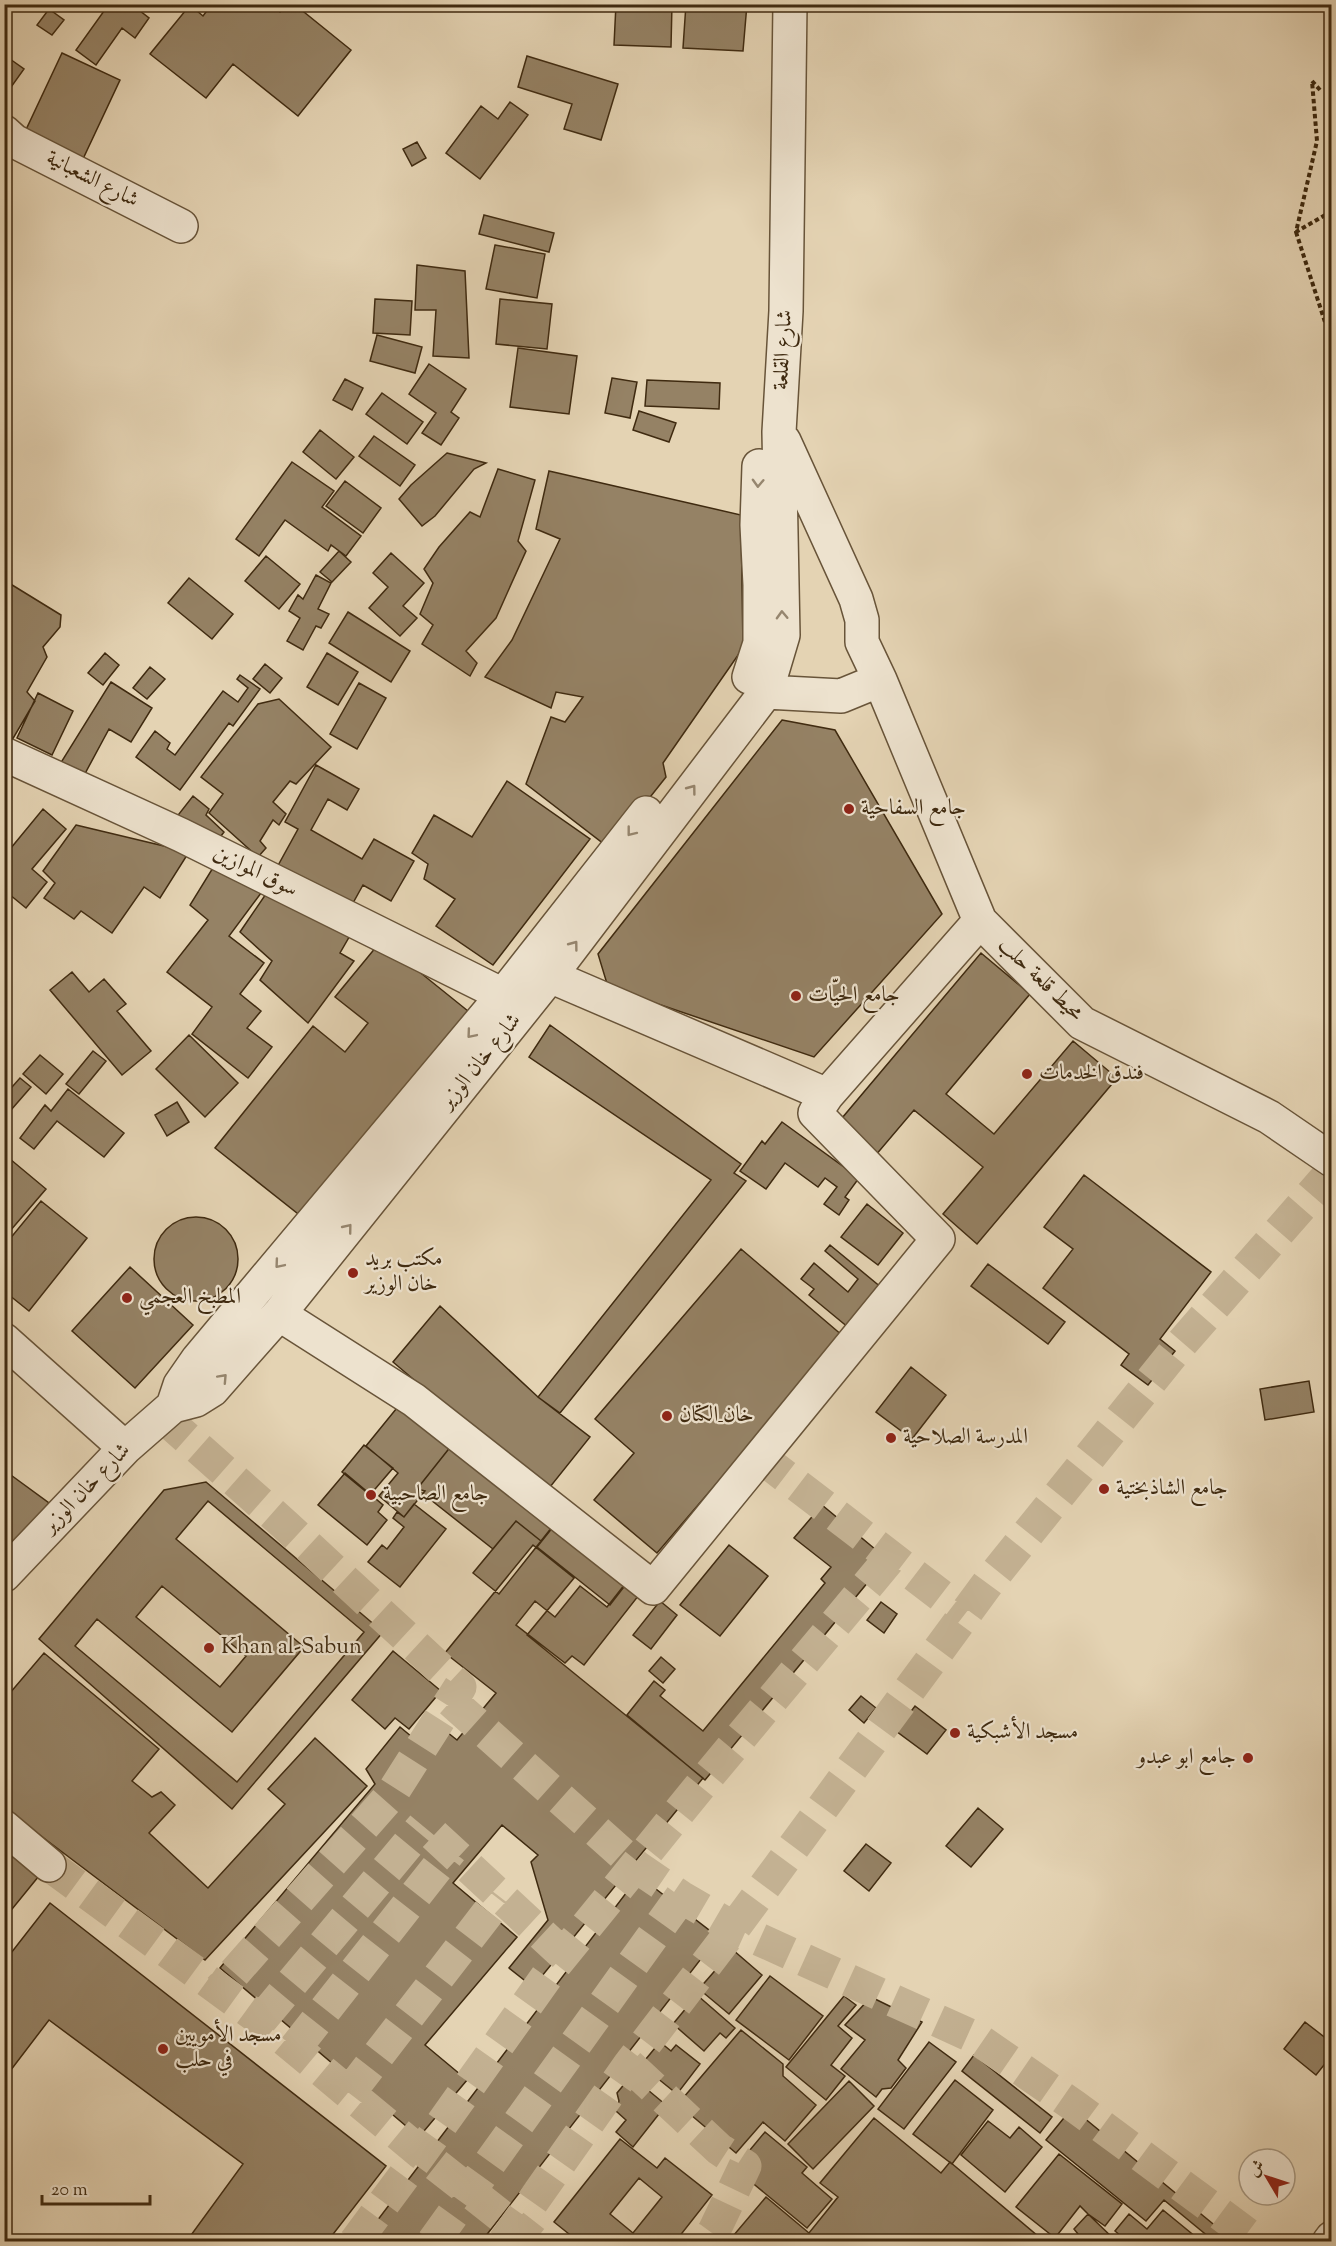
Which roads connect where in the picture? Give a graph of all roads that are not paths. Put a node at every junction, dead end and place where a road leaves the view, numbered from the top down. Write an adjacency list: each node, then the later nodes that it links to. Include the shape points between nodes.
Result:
1 (773, 4): 7 (street, one-way to 7, via 757,525 760,643)
2 (790, 4): 5 (street, شارع القلعة, via 786,311)
3 (4, 132): 4 (street, شارع الشعبانية, via 14,141)
4 (181, 226)
5 (779, 432): 6 (street, محيط قلعة حلب, via 856,599 862,620 862,642); 7 (street, شارع القلعة, one-way to 5, via 783,635)
6 (880, 680): 7 (street, via 840,696); 9 (street, محيط قلعة حلب)
7 (756, 690): 10 (street, شارع خان الوزير, one-way to 7); 11 (street, شارع خان الوزير, one-way to 11)
8 (4, 754): 11 (street, سوق الموازين, via 181,835)
9 (980, 921): 12 (street); 13 (street, محيط قلعة حلب, via 1082,1023 1269,1117)
10 (550, 976): 12 (street); 14 (street, شارع خان الوزير, one-way to 10)
11 (502, 996): 16 (street, شارع خان الوزير, one-way to 16, via 198,1359 180,1385)
12 (827, 1095): 14 (street, via 815,1113 938,1239 652,1588 414,1400)
13 (1332, 1160)
14 (279, 1314): 16 (street, شارع خان الوزير, one-way to 14, via 196,1400 212,1390)
15 (4, 1340): 17 (street)
16 (173, 1406): 17 (street, شارع خان الوزير)
17 (125, 1448): 18 (street, شارع خان الوزير)
18 (4, 1575)
19 (4, 1827): 20 (street)
20 (49, 1865)

